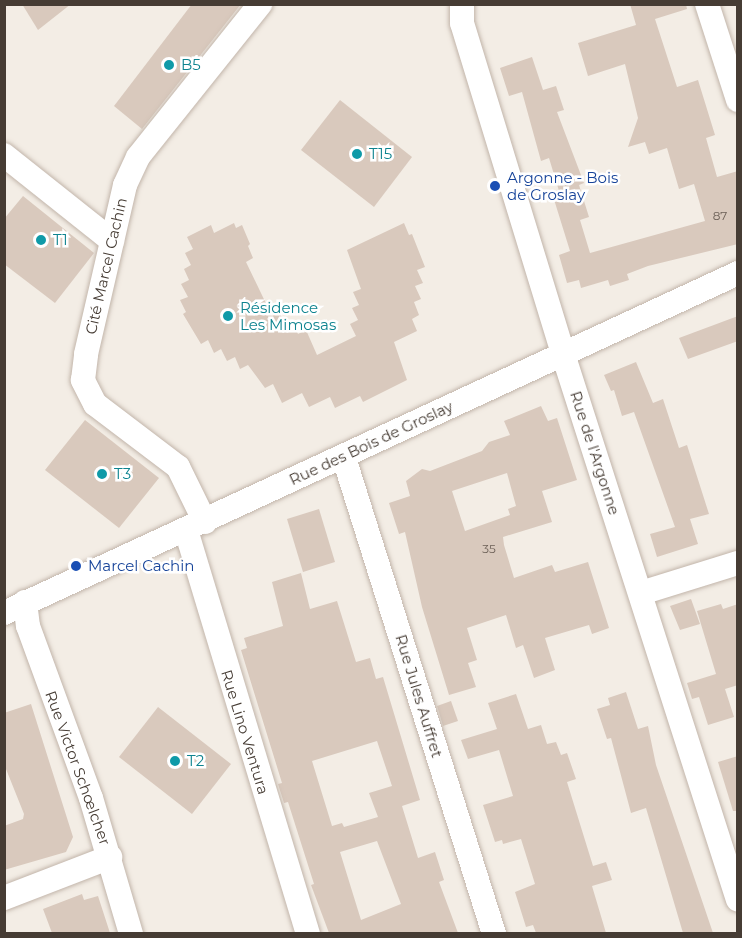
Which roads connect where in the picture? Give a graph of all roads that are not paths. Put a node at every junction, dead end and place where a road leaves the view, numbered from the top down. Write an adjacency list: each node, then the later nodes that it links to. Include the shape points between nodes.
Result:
1 (260, 4): 6 (street, Cité Marcel Cachin, via 138,157 125,185)
2 (462, 4): 8 (street, Rue de l'Argonne, via 462,23)
3 (707, 4): 4 (street)
4 (738, 100)
5 (4, 155): 6 (street)
6 (112, 241): 10 (street, Cité Marcel Cachin, via 83,380 94,404 178,467)
7 (738, 273): 8 (street, Rue des Bois de Groslay)
8 (563, 354): 9 (street, Rue des Bois de Groslay); 12 (street, Rue de l'Argonne)
9 (344, 458): 10 (street, Rue des Bois de Groslay); 19 (street, Rue Jules Auffret)
10 (196, 526): 13 (street, Rue des Bois de Groslay); 18 (street, Rue Lino Ventura)
11 (738, 563): 12 (street)
12 (641, 593): 16 (street, Rue de l'Argonne)
13 (15, 607): 14 (street, Rue Victor Schœlcher, via 28,626)
14 (110, 857): 15 (street); 17 (street, Rue Victor Schœlcher)
15 (4, 898)
16 (738, 900)
17 (131, 933)
18 (308, 933)
19 (494, 933)

